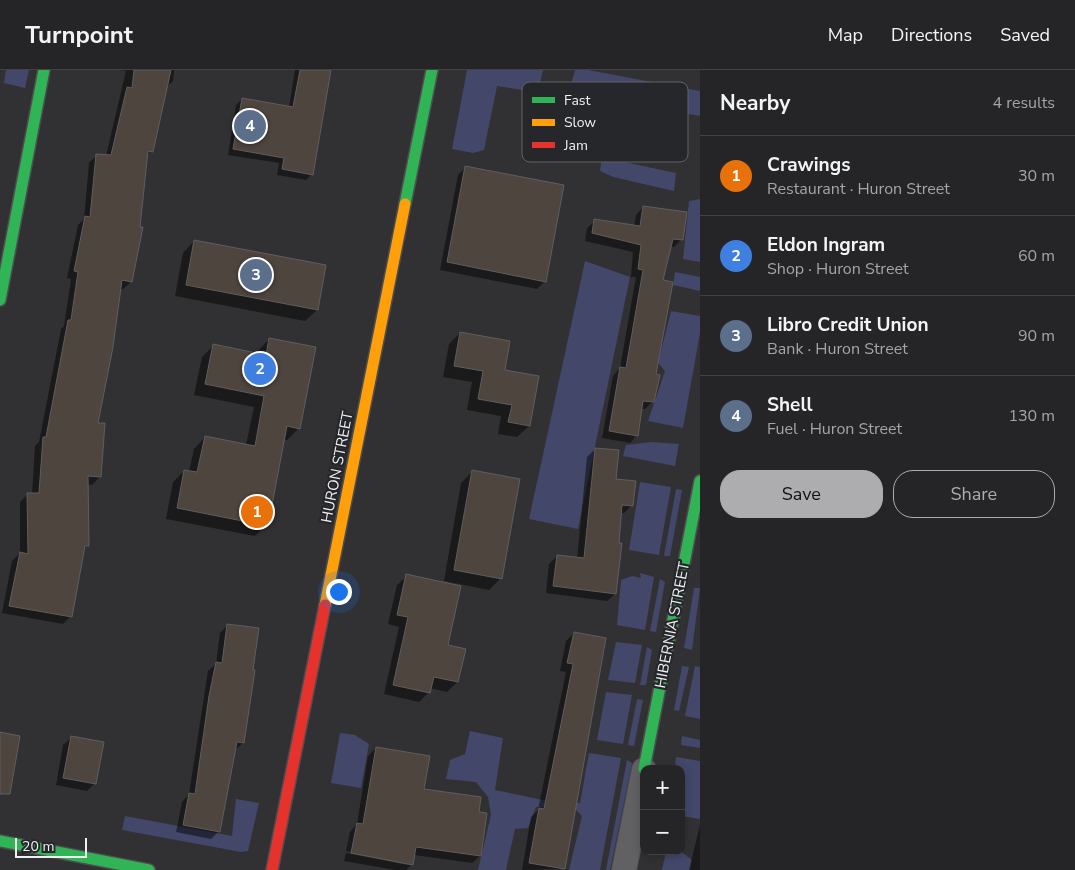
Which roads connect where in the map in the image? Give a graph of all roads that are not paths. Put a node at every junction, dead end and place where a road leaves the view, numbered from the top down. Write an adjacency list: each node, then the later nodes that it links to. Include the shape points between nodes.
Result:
1 (44, 70): 3 (main road)
2 (432, 70): 9 (main road, HURON STREET)
3 (0, 300)
4 (700, 482): 5 (main road, HIBERNIA STREET)
5 (645, 765)
6 (640, 789): 10 (street, HIBERNIA STREET)
7 (0, 841): 8 (main road)
8 (149, 870)
9 (272, 870)
10 (624, 870)

